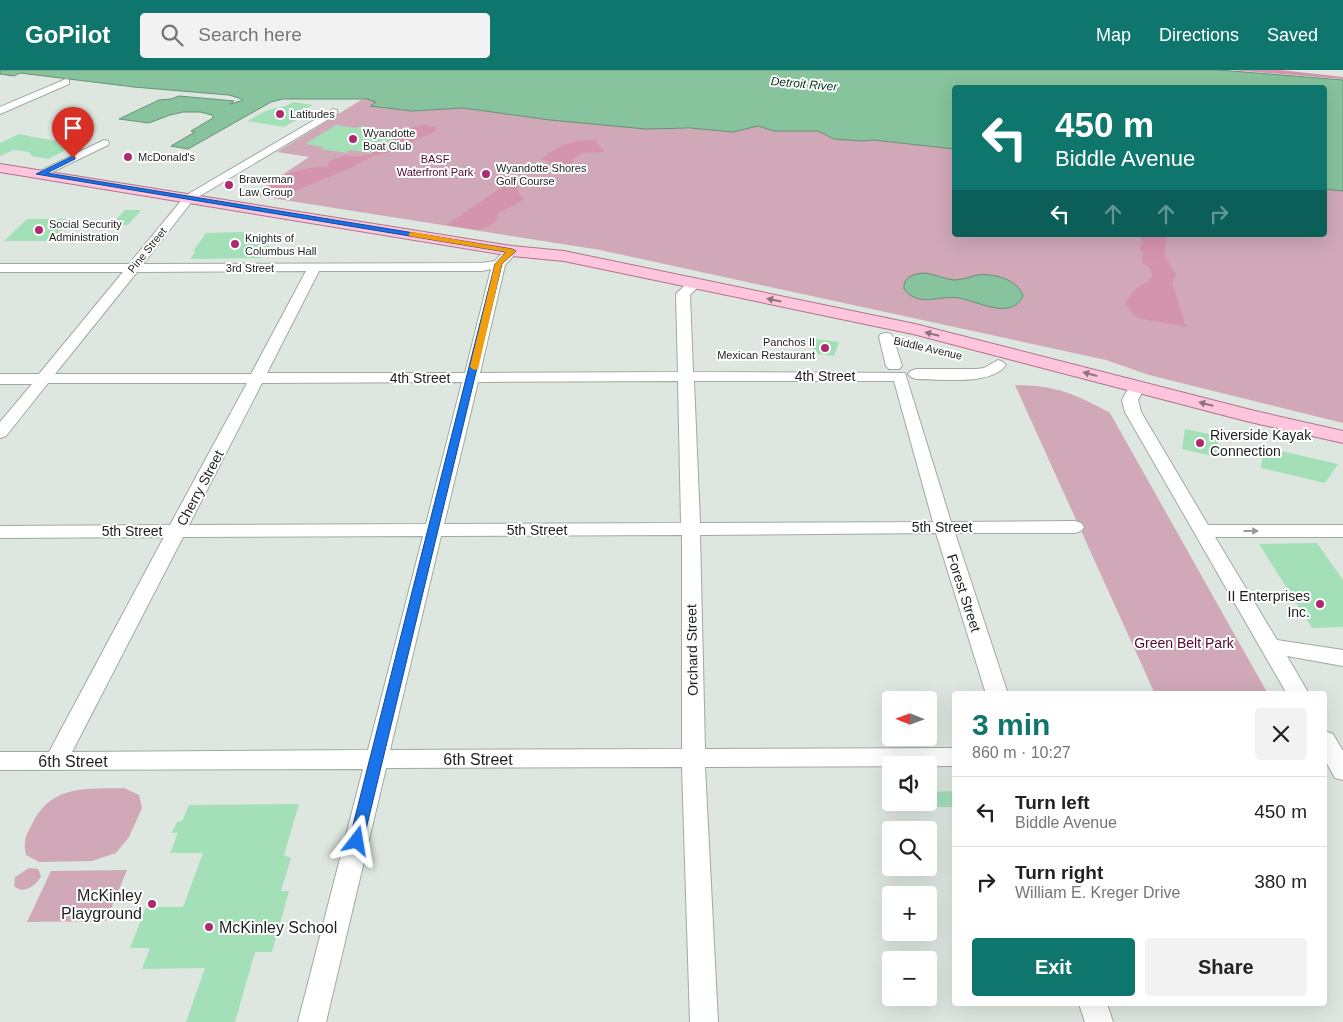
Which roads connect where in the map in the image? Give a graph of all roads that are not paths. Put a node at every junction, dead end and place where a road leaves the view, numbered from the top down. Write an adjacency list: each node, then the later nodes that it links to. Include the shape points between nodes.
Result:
1 (66, 82): 3 (street)
2 (0, 104): 3 (street)
3 (11, 106): 4 (street)
4 (0, 111)
5 (334, 112): 9 (street, Pine Street)
6 (104, 143): 8 (street)
7 (0, 168): 8 (main road, Biddle Avenue)
8 (40, 174): 9 (main road, Biddle Avenue)
9 (189, 198): 10 (main road, Biddle Avenue); 13 (street, Pine Street)
10 (505, 257): 11 (street, 3rd Street, via 482,267); 14 (main road, Biddle Avenue); 19 (street)
11 (315, 267): 13 (street, 3rd Street); 20 (street, Cherry Street)
12 (0, 268): 13 (street, 3rd Street)
13 (132, 268): 22 (street, Pine Street)
14 (689, 288): 15 (main road, Biddle Avenue); 18 (street, Orchard Street); 23 (main road, Biddle Avenue, one-way to 14, via 915,330)
15 (886, 338): 16 (main road, Biddle Avenue); 17 (street, Forest Street)
16 (998, 365): 17 (street, 4th Street, via 989,372 977,374); 23 (main road, Biddle Avenue)
17 (903, 372): 18 (street, 4th Street); 27 (street, Forest Street)
18 (684, 376): 19 (street, 4th Street); 29 (street, Orchard Street)
19 (472, 377): 20 (street, 4th Street); 30 (street)
20 (258, 378): 22 (street, 4th Street); 31 (street, Cherry Street)
21 (0, 379): 22 (street, 4th Street)
22 (44, 379): 24 (street, Pine Street)
23 (1133, 393): 25 (main road, Biddle Avenue, one-way to 23); 26 (main road, Biddle Avenue, via 1164,410); 34 (street, via 1133,412)
24 (0, 433)
25 (1343, 437)
26 (1343, 453)
27 (944, 527): 28 (street, 5th Street); 29 (street, 5th Street); 37 (street, Forest Street)
28 (1075, 527)
29 (690, 529): 30 (street, 5th Street); 41 (street, Orchard Street)
30 (434, 530): 31 (street, 5th Street); 42 (street)
31 (178, 531): 33 (street, 5th Street); 43 (street, Cherry Street)
32 (1343, 531): 34 (street, one-way to 32)
33 (0, 532)
34 (1202, 532): 35 (street)
35 (1270, 646): 36 (street); 38 (street)
36 (1343, 658)
37 (996, 691)
38 (1296, 691)
39 (1327, 743): 45 (street)
40 (952, 756): 41 (street, 6th Street)
41 (693, 757): 42 (street, 6th Street); 48 (street, Orchard Street)
42 (377, 759): 43 (street, 6th Street); 47 (street)
43 (56, 760): 44 (street, 6th Street)
44 (0, 761)
45 (1343, 771)
46 (1094, 1006): 49 (street)
47 (312, 1022)
48 (704, 1022)
49 (1098, 1022)

